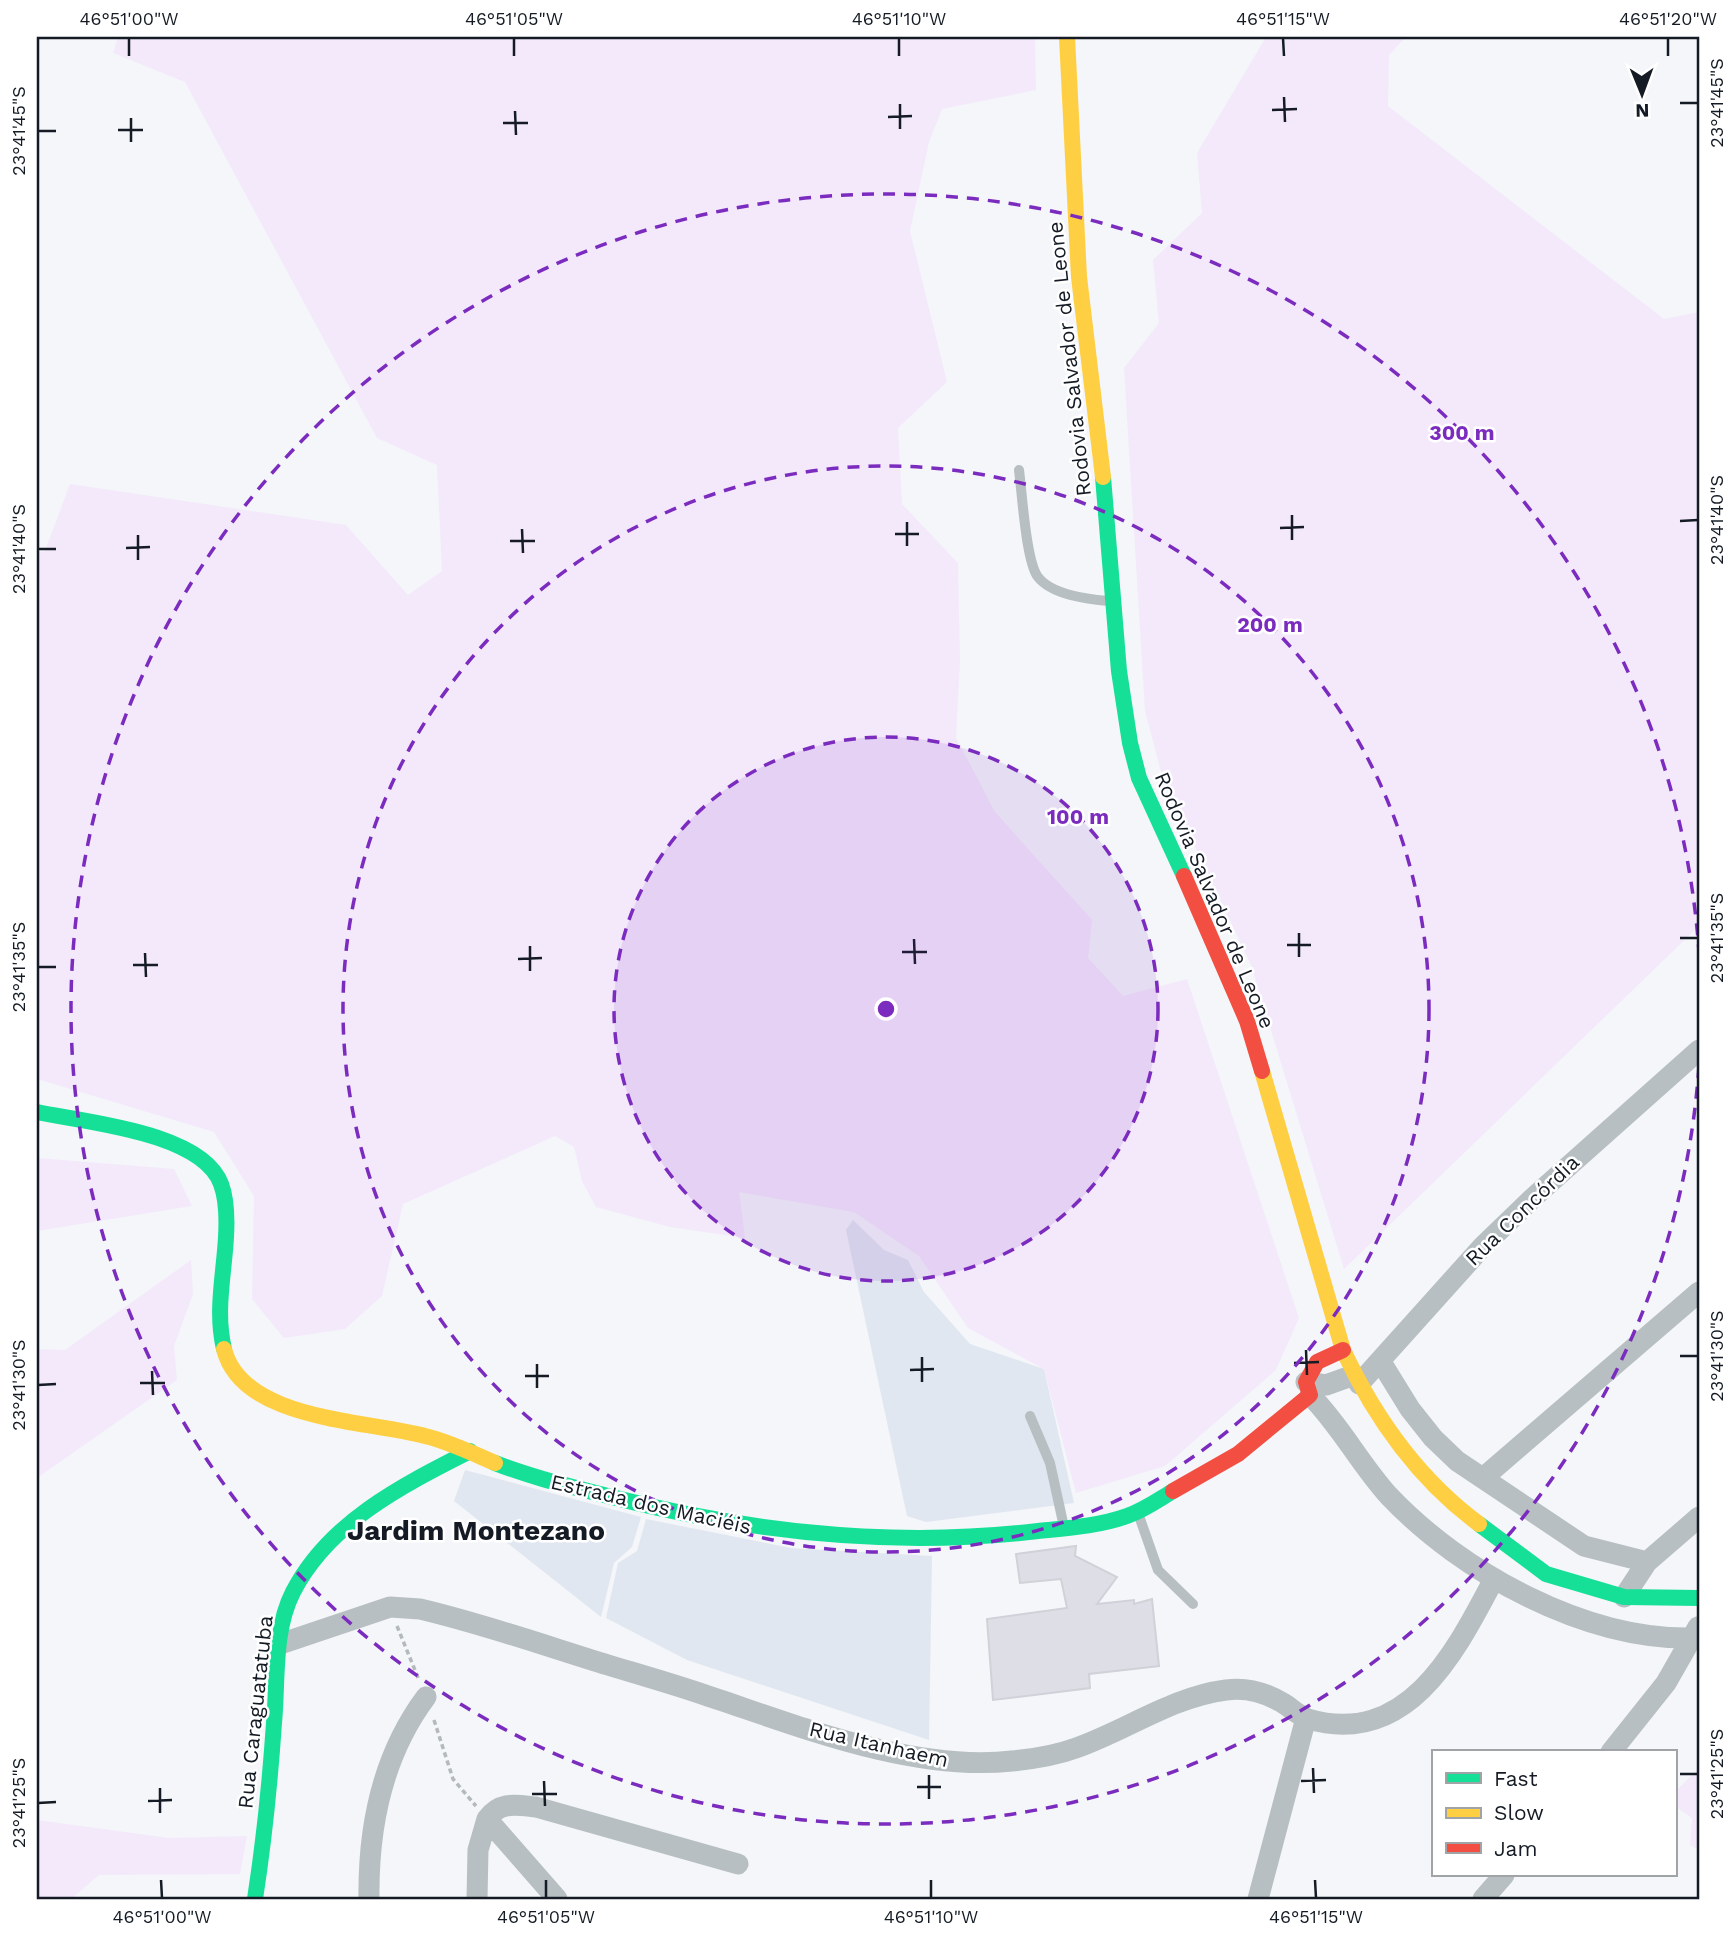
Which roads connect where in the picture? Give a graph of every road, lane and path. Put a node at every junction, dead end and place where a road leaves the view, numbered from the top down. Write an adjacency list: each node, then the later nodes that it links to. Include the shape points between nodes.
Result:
1 (1067, 37): 3 (street, Rodovia Salvador de Leone, via 1079,274)
2 (1019, 470): 3 (lane, via 1031,561 1038,578 1085,599)
3 (1115, 602): 7 (street, Rodovia Salvador de Leone, via 1125,715 1139,778 1247,1021)
4 (1699, 1050): 8 (street, Rua Concórdia, via 1535,1196 1446,1285)
5 (37, 1112): 12 (street, Estrada dos Maciéis, via 156,1139 206,1161 220,1178 226,1222 221,1336 231,1367 262,1397)
6 (1699, 1292): 13 (street)
7 (1343, 1350): 9 (street, Rodovia Salvador de Leone); 10 (street, Estrada dos Maciéis, via 1317,1362)
8 (1381, 1362): 9 (street, Rua Concórdia); 13 (street, via 1433,1438)
9 (1357, 1379): 10 (street); 19 (street, Rodovia Salvador de Leone, via 1399,1447 1455,1506 1546,1574)
10 (1308, 1389): 14 (street, Estrada dos Maciéis, via 1238,1453); 18 (street, via 1375,1480 1410,1517)
11 (1030, 1416): 16 (lane, via 1049,1463)
12 (470, 1451): 16 (street, Estrada dos Maciéis, via 516,1471 598,1494 765,1531 924,1541); 23 (street, Rua Caraguatatuba, via 412,1481 345,1527 291,1595)
13 (1483, 1478): 17 (street, via 1584,1546)
14 (1138, 1512): 16 (street, Estrada dos Maciéis); 21 (lane, via 1158,1570)
15 (1699, 1517): 17 (street)
16 (1064, 1527)
17 (1647, 1562): 19 (street)
18 (1494, 1578): 22 (street, via 1546,1604 1608,1626 1659,1639); 25 (street, Rua Itanhaem, via 1443,1665 1415,1699 1370,1719 1335,1723)
19 (1624, 1597): 20 (street, Rodovia Salvador de Leone)
20 (1699, 1598)
21 (1193, 1604)
22 (1696, 1632): 26 (street, via 1665,1683)
23 (280, 1644): 25 (street, Rua Itanhaem, via 390,1607 420,1609 702,1693 793,1725 958,1762 1013,1761 1077,1748 1181,1702 1227,1689 1261,1692); 30 (street, Rua Caraguatatuba)
24 (426, 1697): 31 (street, via 402,1735 379,1794 370,1848)
25 (1306, 1718): 34 (street)
26 (1613, 1750)
27 (486, 1819): 28 (street, via 502,1805 536,1807); 32 (street, via 478,1850); 33 (street)
28 (738, 1864)
29 (1503, 1876): 35 (street)
30 (256, 1899)
31 (369, 1899)
32 (477, 1899)
33 (557, 1899)
34 (1258, 1899)
35 (1483, 1899)

